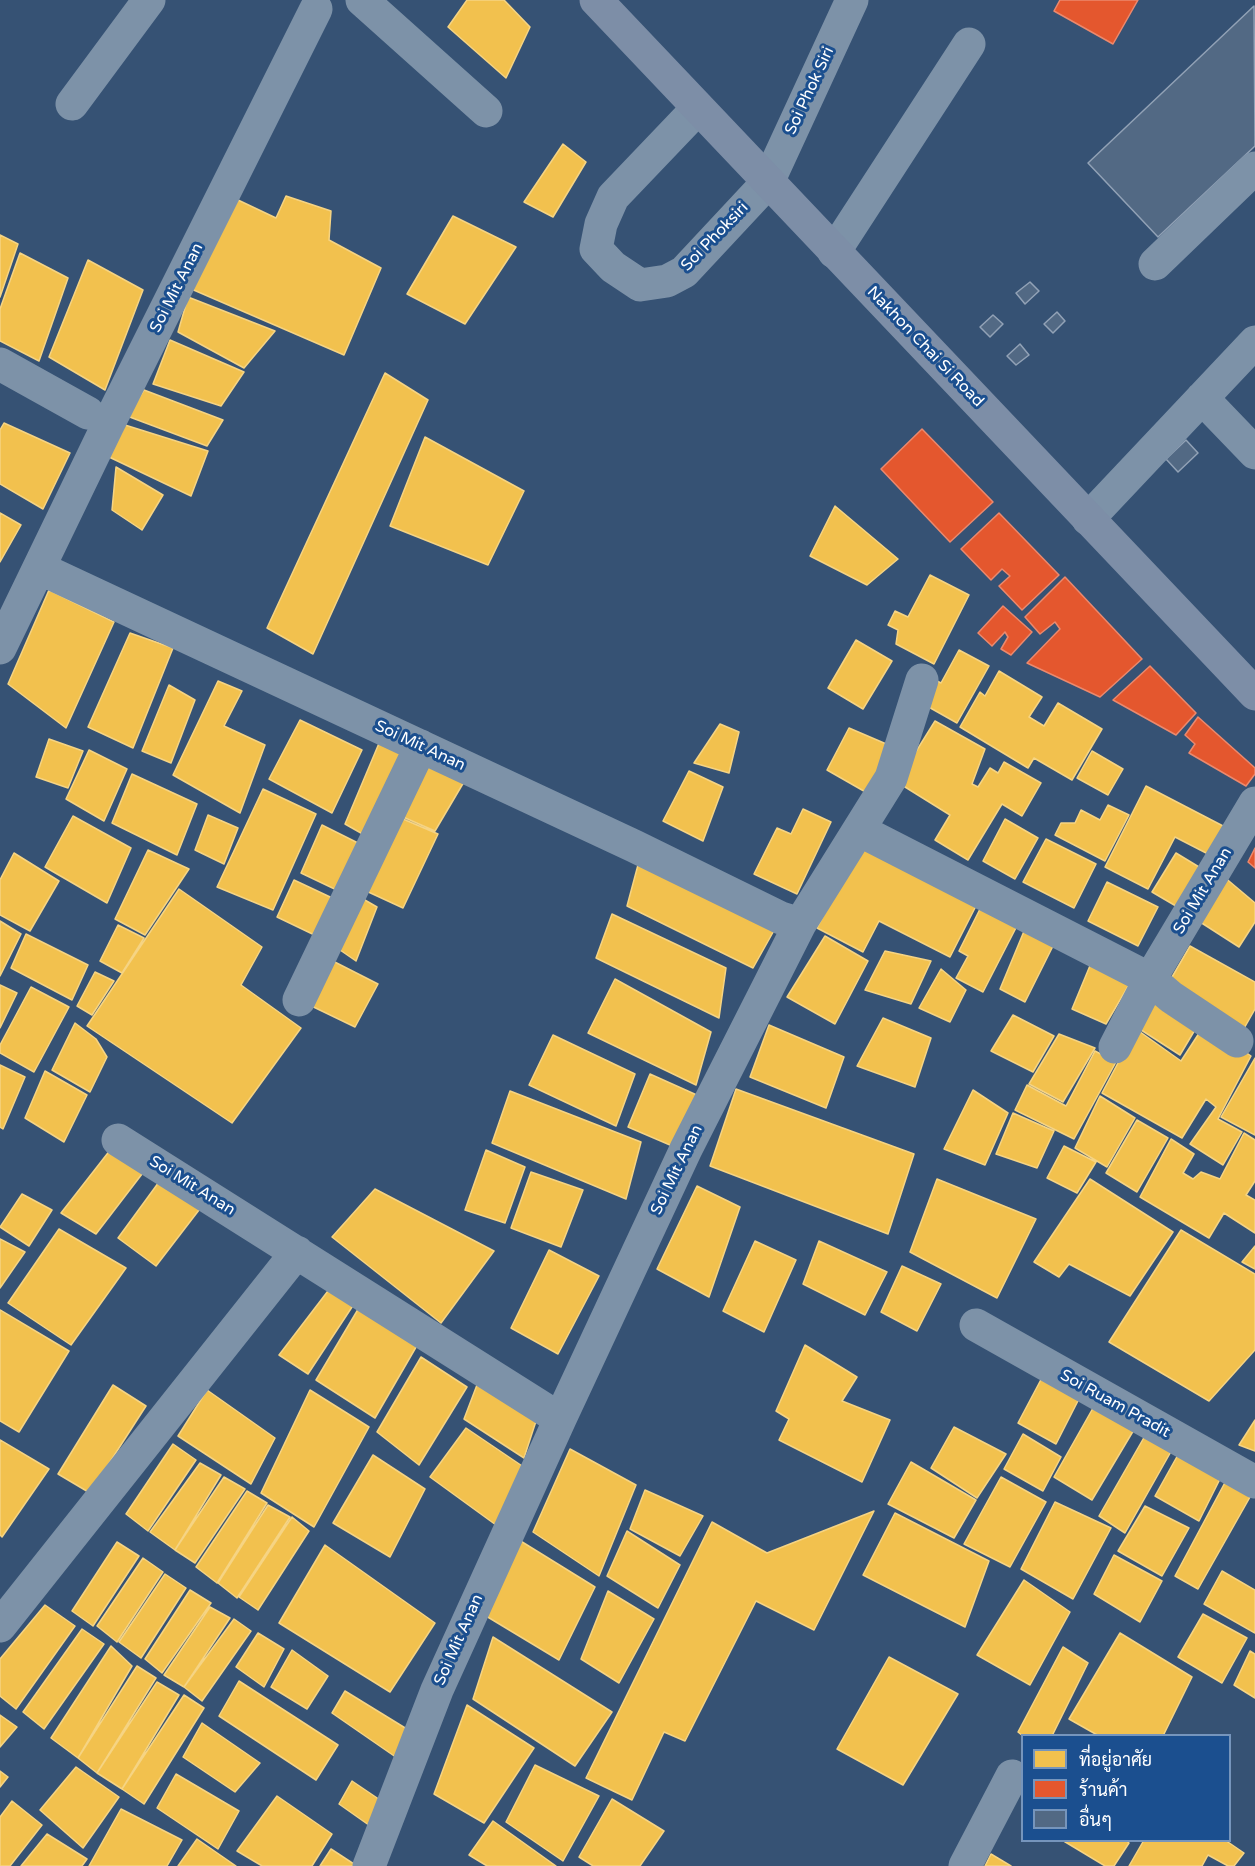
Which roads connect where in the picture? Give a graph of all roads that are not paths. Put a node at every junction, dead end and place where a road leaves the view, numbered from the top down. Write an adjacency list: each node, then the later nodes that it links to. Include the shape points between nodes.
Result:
1 (149, 0): 7 (street)
2 (362, 0): 9 (street)
3 (596, 0): 8 (main road, Nakhon Chai Si Road)
4 (852, 0): 11 (street, Soi Phok Siri)
5 (316, 9): 20 (street, Soi Mit Anan)
6 (969, 44): 12 (street)
7 (72, 104)
8 (698, 108): 11 (main road, Nakhon Chai Si Road); 11 (street, Soi Phoksiri, via 613,197 601,224 596,249 613,267 640,285 667,281 684,272)
9 (486, 111)
10 (1255, 168): 13 (street)
11 (768, 182): 12 (main road, Nakhon Chai Si Road)
12 (834, 252): 19 (main road, Nakhon Chai Si Road)
13 (1155, 264)
14 (1255, 342): 16 (street)
15 (0, 364): 17 (street)
16 (1202, 398): 18 (street); 19 (street)
17 (88, 413)
18 (1255, 453)
19 (1088, 519): 23 (main road, Nakhon Chai Si Road)
20 (39, 567): 21 (street, Soi Mit Anan); 24 (street, Soi Mit Anan)
21 (0, 648)
22 (922, 680): 26 (street, Soi Mit Anan, via 891,778)
23 (1255, 694)
24 (421, 746): 27 (street, Soi Mit Anan); 29 (street)
25 (1255, 804): 28 (street, Soi Mit Anan)
26 (859, 830): 27 (street, Soi Mit Anan); 28 (street)
27 (800, 924): 35 (street, Soi Mit Anan, via 686,1149)
28 (1150, 979): 30 (street); 31 (street, Soi Mit Anan)
29 (299, 1000)
30 (1237, 1041)
31 (1115, 1047)
32 (118, 1140): 33 (street, Soi Mit Anan)
33 (297, 1252): 35 (street, Soi Mit Anan); 37 (street)
34 (976, 1325): 36 (street, Soi Ruam Pradit)
35 (560, 1419): 39 (street, Soi Mit Anan, via 437,1690)
36 (1255, 1482)
37 (0, 1626)
38 (1012, 1776): 40 (street)
39 (369, 1866)
40 (965, 1866)

